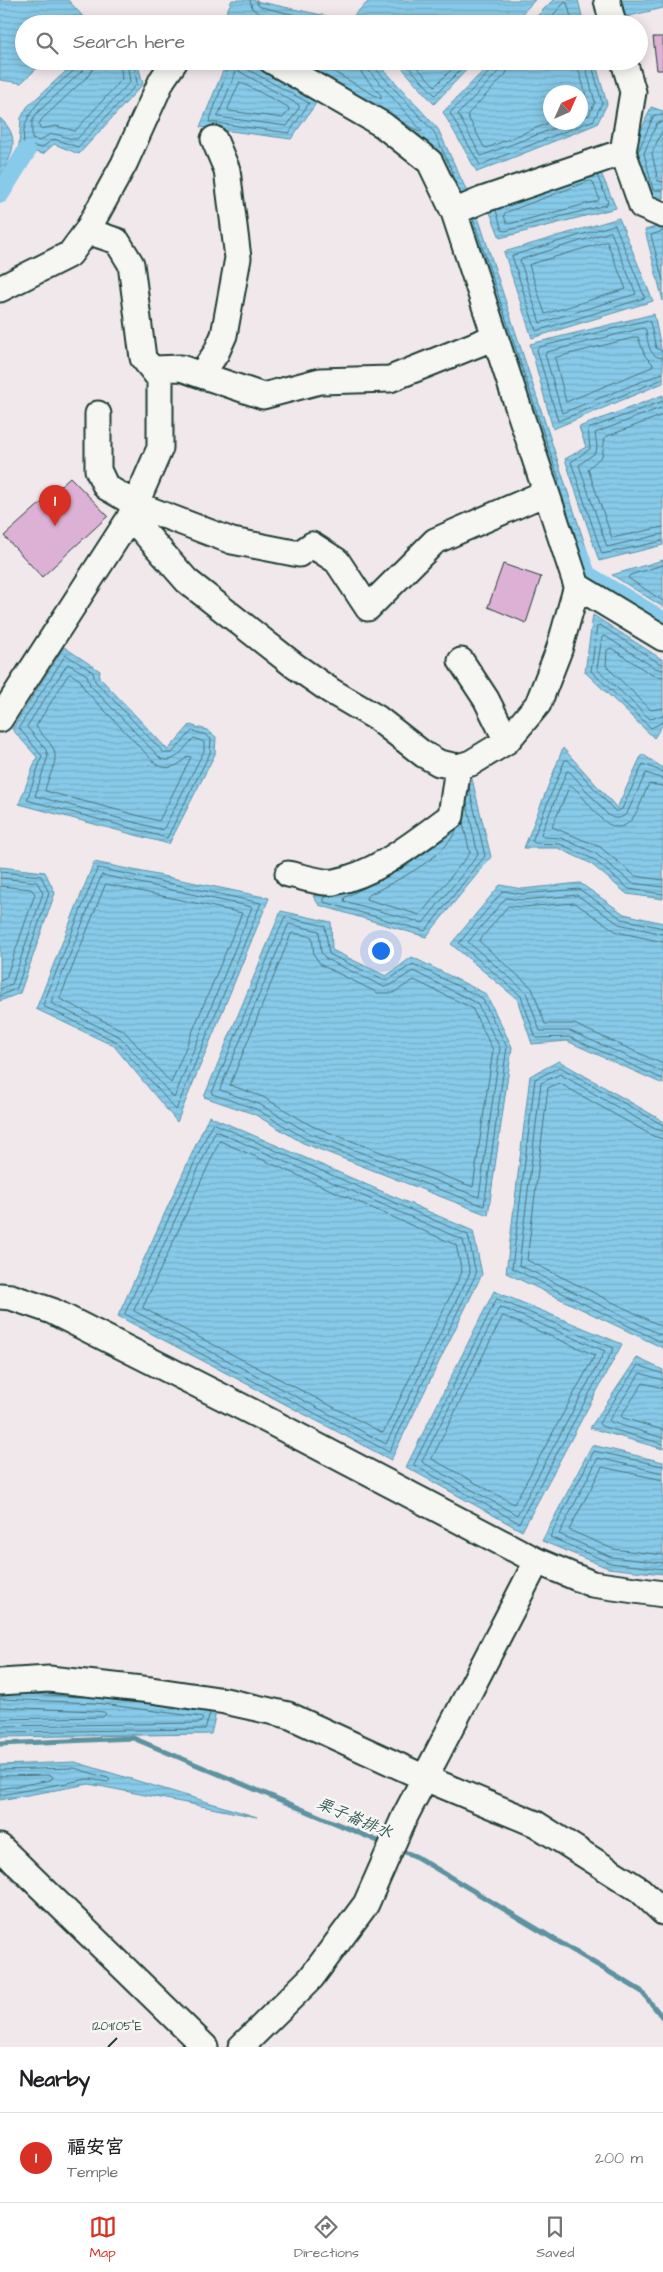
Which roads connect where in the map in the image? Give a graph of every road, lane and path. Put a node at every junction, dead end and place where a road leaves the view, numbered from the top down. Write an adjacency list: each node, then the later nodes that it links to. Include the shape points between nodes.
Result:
1 (607, 0): 2 (street)
2 (611, 15)
3 (169, 70): 10 (street, via 124,164)
4 (287, 70): 8 (street, via 383,126 430,162)
5 (627, 70): 7 (street, via 633,92)
6 (214, 139): 14 (street, via 227,170 238,258 224,335)
7 (623, 152): 8 (street); 9 (street, via 642,206)
8 (467, 206): 12 (street)
9 (663, 215)
10 (86, 230): 11 (street, via 70,254); 13 (street, via 117,241 131,264 143,358)
11 (0, 289)
12 (495, 337): 14 (street, via 390,379 320,381 263,396); 16 (street)
13 (154, 370): 14 (street, via 181,368); 17 (street, via 160,379 160,448)
14 (201, 375)
15 (98, 414): 17 (street, via 98,470 106,487)
16 (545, 493): 17 (street, via 435,541 368,608 337,560 312,545 299,554 232,541); 18 (street)
17 (133, 512): 21 (street); 23 (street, via 136,523 187,581 295,666 377,718 423,754 439,763)
18 (577, 586): 19 (street); 22 (street, via 559,650 538,704)
19 (663, 638)
20 (462, 661): 22 (street)
21 (0, 719)
22 (507, 741): 23 (street, via 471,763)
23 (458, 767): 24 (street, via 451,816 404,849 370,870 332,882)
24 (288, 874)
25 (0, 1296): 26 (street, via 52,1311)
26 (537, 1561): 27 (street, via 592,1584); 29 (street)
27 (663, 1594)
28 (0, 1682): 29 (street, via 49,1679 225,1701 288,1715)
29 (426, 1778): 31 (street, via 536,1824 640,1890); 33 (street, via 404,1818 366,1904 311,1978)
30 (0, 1847): 32 (street)
31 (663, 1912)
32 (205, 2047)
33 (241, 2047)

